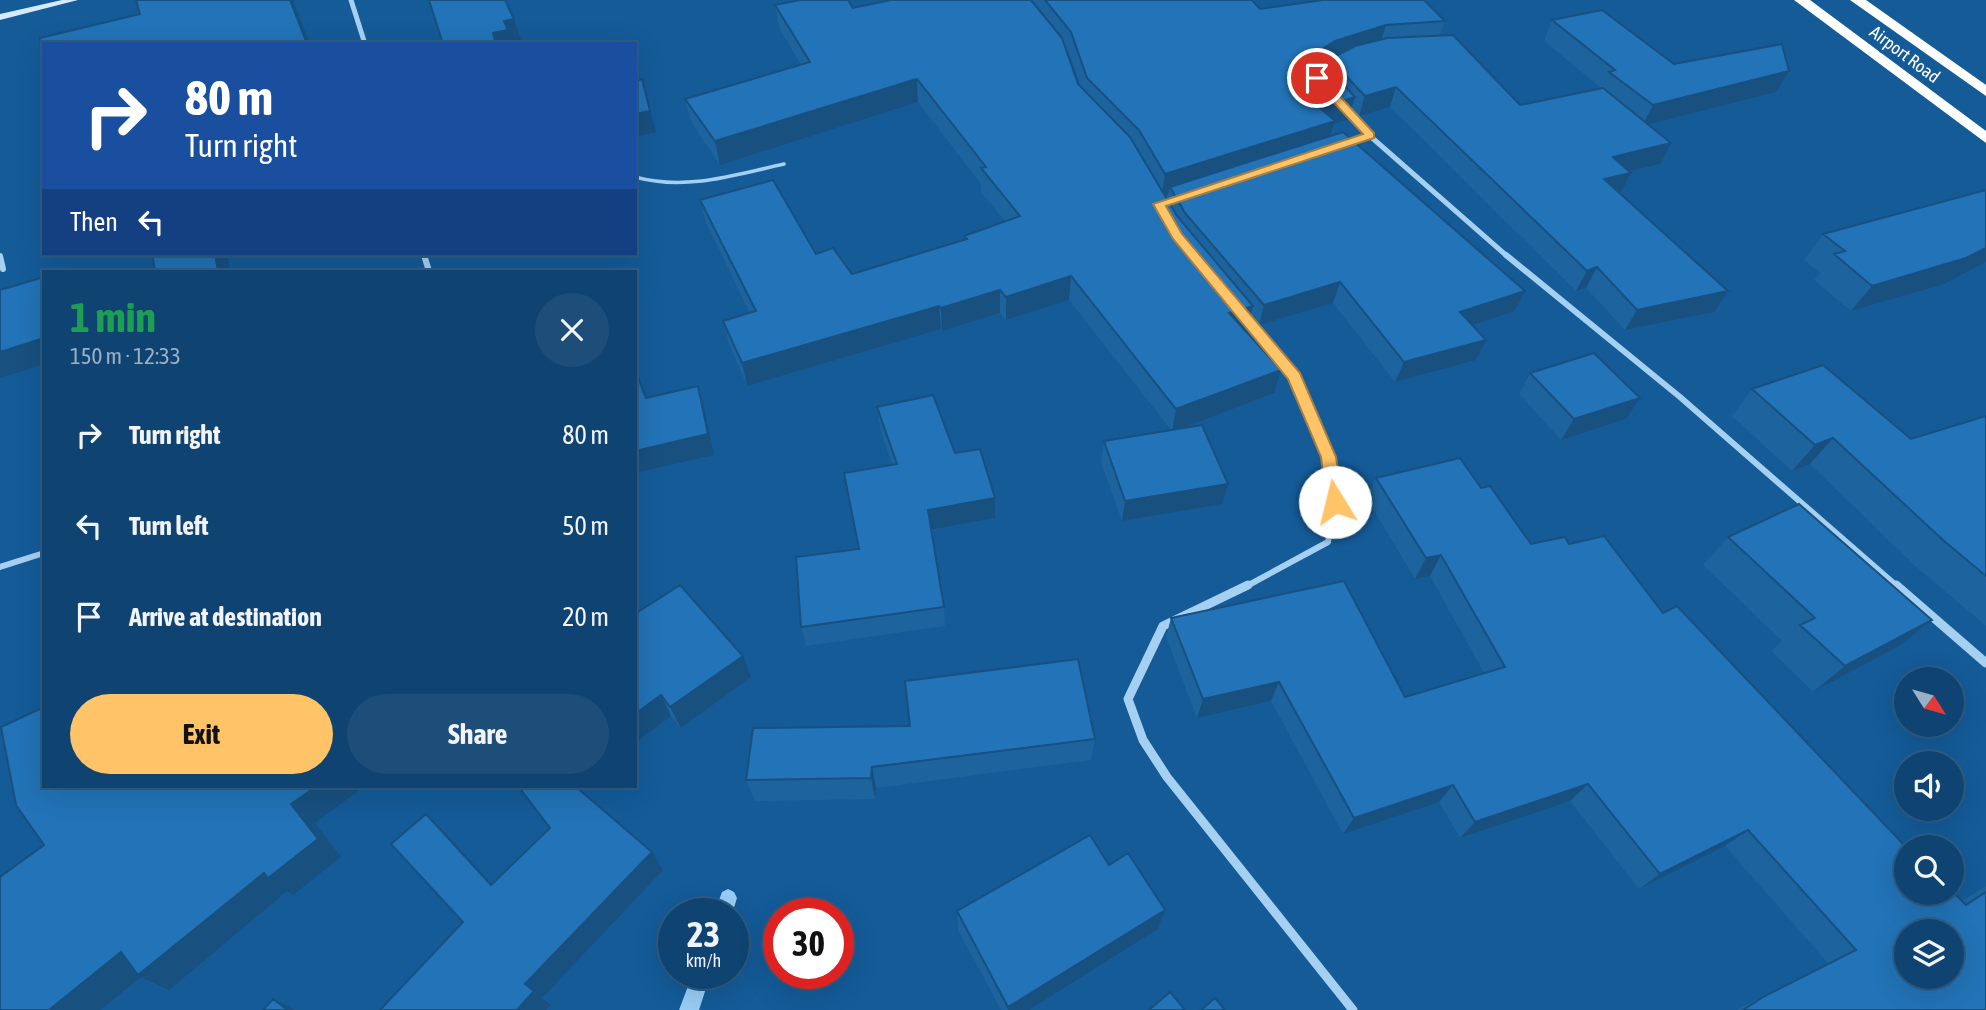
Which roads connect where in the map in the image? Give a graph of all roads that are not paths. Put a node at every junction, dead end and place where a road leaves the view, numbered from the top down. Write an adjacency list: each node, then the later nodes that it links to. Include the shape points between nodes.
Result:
1 (74, 0): 5 (street)
2 (351, 0): 6 (street)
3 (1801, 0): 10 (highway, Airport Road)
4 (1857, 0): 7 (highway, Airport Road)
5 (0, 17)
6 (364, 42)
7 (1986, 92)
8 (1338, 102): 9 (street)
9 (1370, 136): 11 (street); 19 (street)
10 (1986, 138)
11 (1344, 144)
12 (784, 163): 13 (lane, via 704,180 653,184)
13 (637, 178)
14 (0, 256): 15 (street)
15 (3, 269)
16 (1237, 308): 20 (street, via 1295,377 1328,457 1335,502 1328,542 1163,626 1128,699 1143,740 1167,777)
17 (42, 553): 18 (street)
18 (0, 567)
19 (1986, 663)
20 (1353, 1010)

